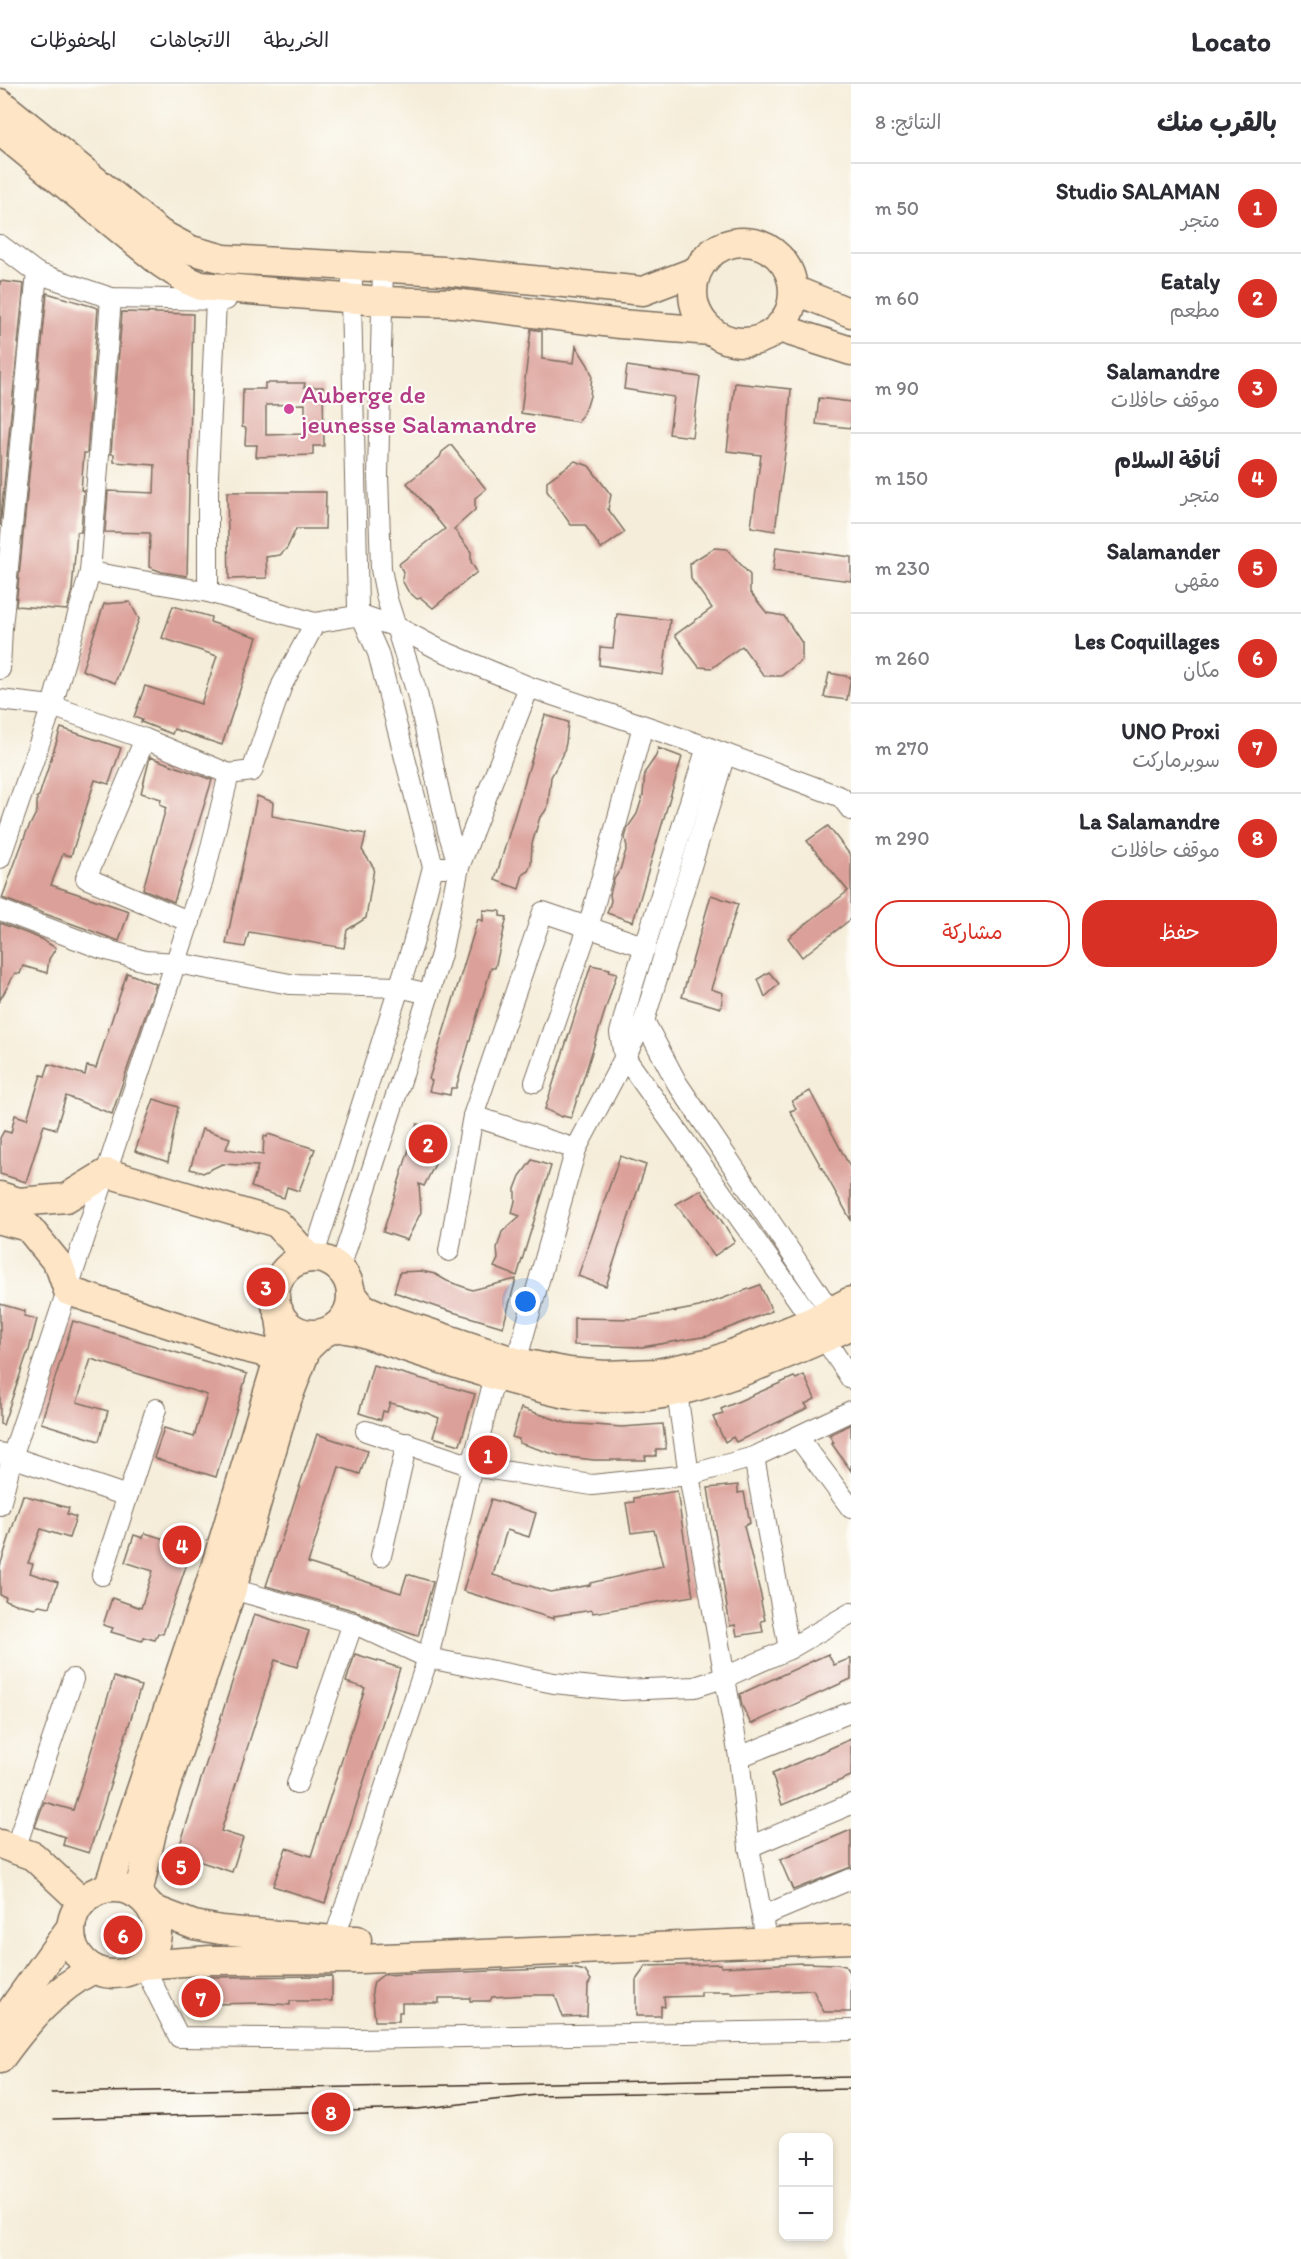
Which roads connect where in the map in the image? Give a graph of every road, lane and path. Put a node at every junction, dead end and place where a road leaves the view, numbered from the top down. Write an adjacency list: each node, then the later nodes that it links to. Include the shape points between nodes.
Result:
1 (0, 104): 4 (street, via 161,234 191,250 224,259)
2 (0, 131): 9 (street, via 187,280 201,286)
3 (0, 245): 7 (street)
4 (353, 266): 5 (street); 11 (street)
5 (383, 267): 6 (street, via 643,291); 13 (street)
6 (696, 271): 8 (street, via 718,248 752,242 781,258); 16 (street, via 694,303)
7 (37, 273): 10 (street); 23 (street)
8 (794, 290): 14 (street); 15 (street, via 793,304)
9 (298, 295): 11 (street); 12 (street)
10 (111, 298): 12 (street); 18 (street)
11 (351, 298): 13 (street); 20 (street)
12 (216, 301): 19 (street, via 208,476)
13 (381, 301): 16 (street, via 454,303); 22 (street, via 381,569)
14 (851, 313)
15 (778, 328): 16 (street, via 752,342 723,338); 17 (street)
16 (711, 331)
17 (851, 351)
18 (90, 572): 19 (street); 27 (street)
19 (208, 592): 21 (street)
20 (361, 615): 21 (street); 22 (street); 35 (street, via 378,653)
21 (315, 623): 32 (street, via 282,685 252,771)
22 (397, 627): 25 (street, via 440,650); 36 (street)
23 (1, 628): 24 (street)
24 (0, 669)
25 (529, 687): 28 (street); 36 (street)
26 (0, 700): 27 (street)
27 (52, 706): 29 (street); 34 (street)
28 (643, 726): 30 (street); 39 (street)
29 (145, 739): 32 (street); 38 (street, via 86,878)
30 (707, 747): 31 (street); 40 (street)
31 (726, 754): 33 (street, via 841,796); 44 (street)
32 (229, 774): 38 (street)
33 (851, 810)
34 (0, 858)
35 (433, 867): 36 (street); 42 (street)
36 (459, 867): 43 (street)
37 (0, 910): 41 (street, via 100,948 146,961)
38 (190, 922): 41 (street)
39 (588, 928): 40 (street); 46 (street); 47 (street, via 543,912)
40 (646, 947): 45 (street, via 620,1033)
41 (177, 963): 42 (street, via 290,984); 49 (street)
42 (399, 987): 43 (street); 53 (street)
43 (429, 994): 54 (street)
44 (644, 1021): 45 (street); 57 (street, via 677,1083)
45 (624, 1056): 48 (street); 57 (street)
46 (535, 1082)
47 (473, 1116): 48 (street); 52 (street)
48 (576, 1149): 60 (street)
49 (107, 1173): 50 (street, via 66,1198 19,1202); 53 (street, via 277,1222); 55 (street)
50 (0, 1196)
51 (0, 1220): 55 (street, via 28,1227 59,1264)
52 (449, 1251)
53 (311, 1258): 54 (street, via 327,1260); 56 (street, via 289,1266 281,1275 275,1299)
54 (345, 1281): 58 (street, via 350,1306 345,1318); 60 (street, via 363,1308)
55 (68, 1291): 59 (street); 68 (street)
56 (279, 1311): 58 (street, via 297,1330 310,1334); 59 (street)
57 (834, 1320): 60 (street, via 712,1362 657,1373 605,1375); 61 (street); 62 (street, via 712,1383)
58 (329, 1330): 60 (street, via 357,1331); 77 (street, via 306,1348 284,1408)
59 (279, 1356): 91 (street, via 210,1584)
60 (506, 1369): 62 (street, via 561,1393 599,1398); 70 (street)
61 (851, 1379)
62 (677, 1392): 71 (street)
63 (156, 1409): 72 (street)
64 (851, 1411): 66 (street)
65 (366, 1431): 67 (street)
66 (798, 1437): 69 (street); 74 (street)
67 (407, 1443): 70 (street); 75 (street)
68 (6, 1455): 72 (street); 73 (street)
69 (754, 1457): 71 (street); 80 (street)
70 (472, 1466): 71 (street, via 592,1485); 81 (street)
71 (689, 1475): 82 (street)
72 (127, 1496): 76 (street)
73 (0, 1505)
74 (851, 1508)
75 (381, 1556)
76 (102, 1575)
77 (232, 1589): 79 (street); 92 (street, via 154,1823)
78 (851, 1613): 80 (street)
79 (353, 1623): 81 (street); 86 (street)
80 (789, 1649): 82 (street)
81 (428, 1658): 82 (street, via 554,1683 622,1690 695,1687); 97 (street)
82 (723, 1678): 85 (street)
83 (73, 1679): 88 (street)
84 (851, 1712): 85 (street)
85 (739, 1757): 89 (street)
86 (297, 1784)
87 (851, 1804): 89 (street)
88 (8, 1847): 93 (street, via 33,1856)
89 (749, 1847): 94 (street)
90 (851, 1879): 94 (street)
91 (108, 1888): 92 (street, via 129,1890); 93 (street, via 94,1893)
92 (145, 1902): 97 (street, via 194,1925); 98 (street, via 157,1923 157,1939)
93 (76, 1914): 99 (street, via 71,1941 76,1954); 100 (street)
94 (764, 1922): 95 (street); 97 (street)
95 (851, 1922)
96 (851, 1939): 98 (street)
97 (334, 1940)
98 (143, 1965): 99 (street, via 115,1975); 101 (street, via 179,2037 356,2039)
99 (94, 1969): 102 (street, via 56,1993)
100 (0, 2026)
101 (851, 2030)
102 (0, 2059)

